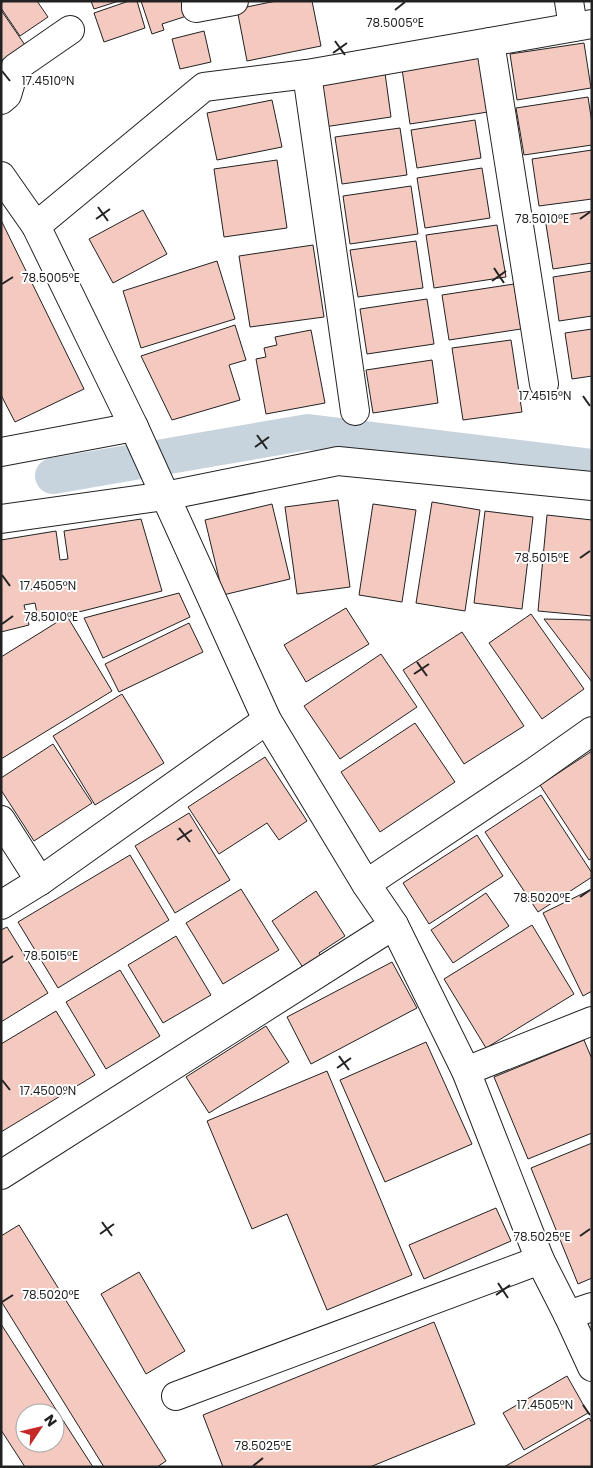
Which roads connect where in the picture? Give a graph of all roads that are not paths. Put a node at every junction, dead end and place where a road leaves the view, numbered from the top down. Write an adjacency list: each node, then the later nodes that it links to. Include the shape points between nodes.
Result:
1 (196, 1): 2 (street, via 196,8)
2 (234, 1)
3 (578, 17): 5 (street)
4 (70, 30): 7 (street, via 14,68 7,95)
5 (490, 42): 6 (street); 10 (street)
6 (307, 74): 9 (street, via 204,87); 11 (street)
7 (1, 100)
8 (1, 176): 9 (street)
9 (36, 226): 12 (street)
10 (544, 384)
11 (355, 411)
12 (137, 436): 13 (street); 15 (street)
13 (4, 446)
14 (592, 486): 15 (street, via 338,461)
15 (161, 487): 16 (street); 17 (street)
16 (1, 519)
17 (267, 720): 20 (street); 21 (street)
18 (592, 731): 21 (street)
19 (1, 820): 20 (street)
20 (40, 881): 22 (street)
21 (366, 884): 23 (street)
22 (1, 905)
23 (394, 925): 25 (street); 26 (street)
24 (592, 1021): 25 (street)
25 (466, 1071): 27 (street)
26 (1, 1175)
27 (540, 1260): 28 (street); 30 (street)
28 (580, 1311): 29 (street)
29 (592, 1367)
30 (176, 1396)

